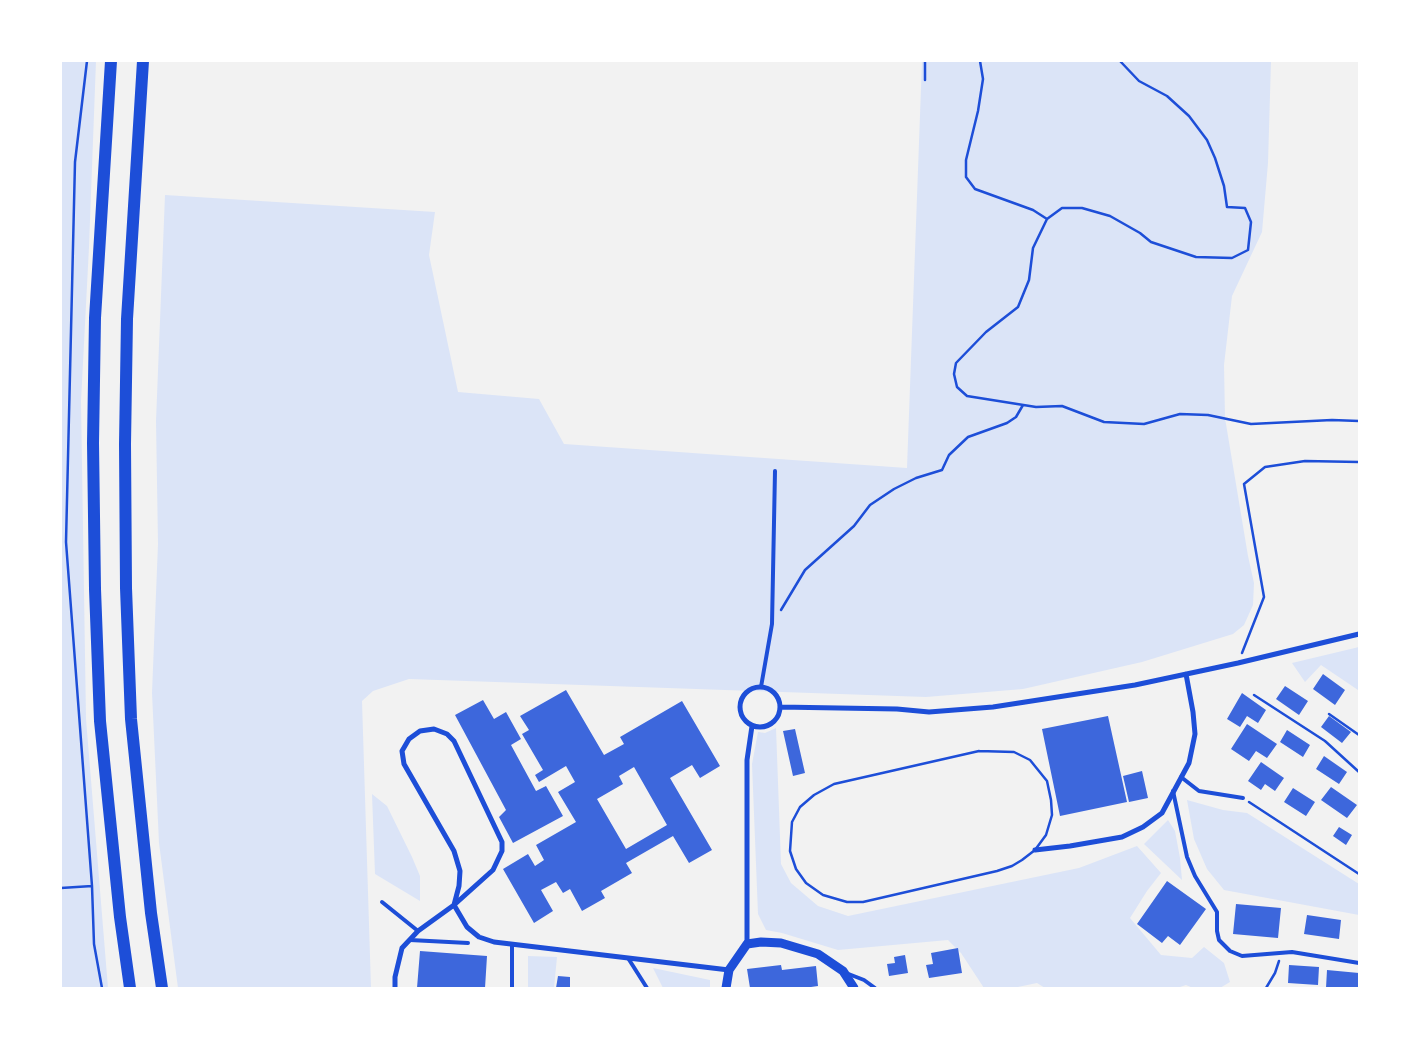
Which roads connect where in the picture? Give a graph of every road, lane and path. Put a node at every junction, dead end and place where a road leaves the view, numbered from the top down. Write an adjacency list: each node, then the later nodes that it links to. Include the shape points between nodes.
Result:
1 (86, 61): 29 (path, via 76,162 66,542)
2 (111, 61): 44 (main road, via 95,318 94,579 100,721)
3 (143, 61): 45 (main road, via 127,319 126,588 131,720)
4 (925, 61): 7 (path)
5 (980, 61): 8 (path, via 983,79 966,160 966,177 975,189 1033,210)
6 (1120, 61): 8 (path, via 1139,81 1167,96 1208,140 1224,186 1227,206 1245,208 1251,222 1248,250 1232,258 1196,256 1151,242 1110,216 1082,208 1062,208)
7 (925, 80)
8 (1046, 219): 9 (path, via 1033,248 1029,280 1018,307 974,344 956,363 954,374 957,387 967,396)
9 (1023, 405): 10 (path, via 1062,406 1104,422 1144,424 1180,414 1208,414 1250,424); 13 (path, via 1008,423 968,437 949,456 942,470 894,489 870,506 854,526 806,570)
10 (1359, 421)
11 (1359, 462): 15 (path, via 1305,461 1265,467 1244,484 1264,597)
12 (775, 472): 13 (lane)
13 (772, 624): 17 (lane)
14 (1359, 634): 15 (street)
15 (1238, 663): 16 (street)
16 (1186, 674): 19 (street, via 993,707 929,712); 24 (street, via 1195,734)
17 (761, 687): 19 (street, via 776,695); 21 (street, via 746,693 740,704 743,717)
18 (1254, 695): 23 (path, via 1325,741)
19 (780, 707): 21 (street, via 776,720 771,724)
20 (1329, 714): 22 (path)
21 (752, 726): 37 (street, via 748,760)
22 (1359, 735)
23 (1359, 772)
24 (1181, 777): 25 (street); 26 (lane, via 1199,791)
25 (1173, 791): 27 (street, via 1162,813 1122,837); 38 (lane, via 1187,857 1194,876 1217,912 1219,940 1230,951 1242,956)
26 (1243, 798): 28 (path)
27 (1035, 850): 27 (path, via 1046,835 1052,815 1047,781 1030,760 1014,752 979,751 834,784 800,806 792,822 790,850 796,869 806,883 823,895 847,902 863,902 997,871 1012,866)
28 (1359, 874)
29 (92, 886): 30 (path); 43 (path, via 94,944)
30 (61, 888)
31 (382, 902): 33 (lane)
32 (454, 905): 32 (street, via 494,870 502,842 454,741 434,729 420,731 402,751 404,764 454,851 460,871); 33 (street); 36 (street, via 467,927 479,937)
33 (418, 931): 34 (street)
34 (409, 940): 35 (lane); 46 (street, via 402,948)
35 (468, 943)
36 (512, 944): 39 (street); 47 (lane)
37 (746, 944): 41 (street); 42 (street, via 781,943 818,954)
38 (1282, 953): 40 (lane); 52 (path)
39 (628, 958): 41 (street); 48 (lane)
40 (1359, 963)
41 (728, 970): 49 (street)
42 (843, 971): 50 (street); 51 (lane)
43 (102, 988)
44 (130, 988)
45 (162, 988)
46 (395, 988)
47 (512, 988)
48 (647, 988)
49 (726, 988)
50 (854, 988)
51 (875, 988)
52 (1266, 988)

